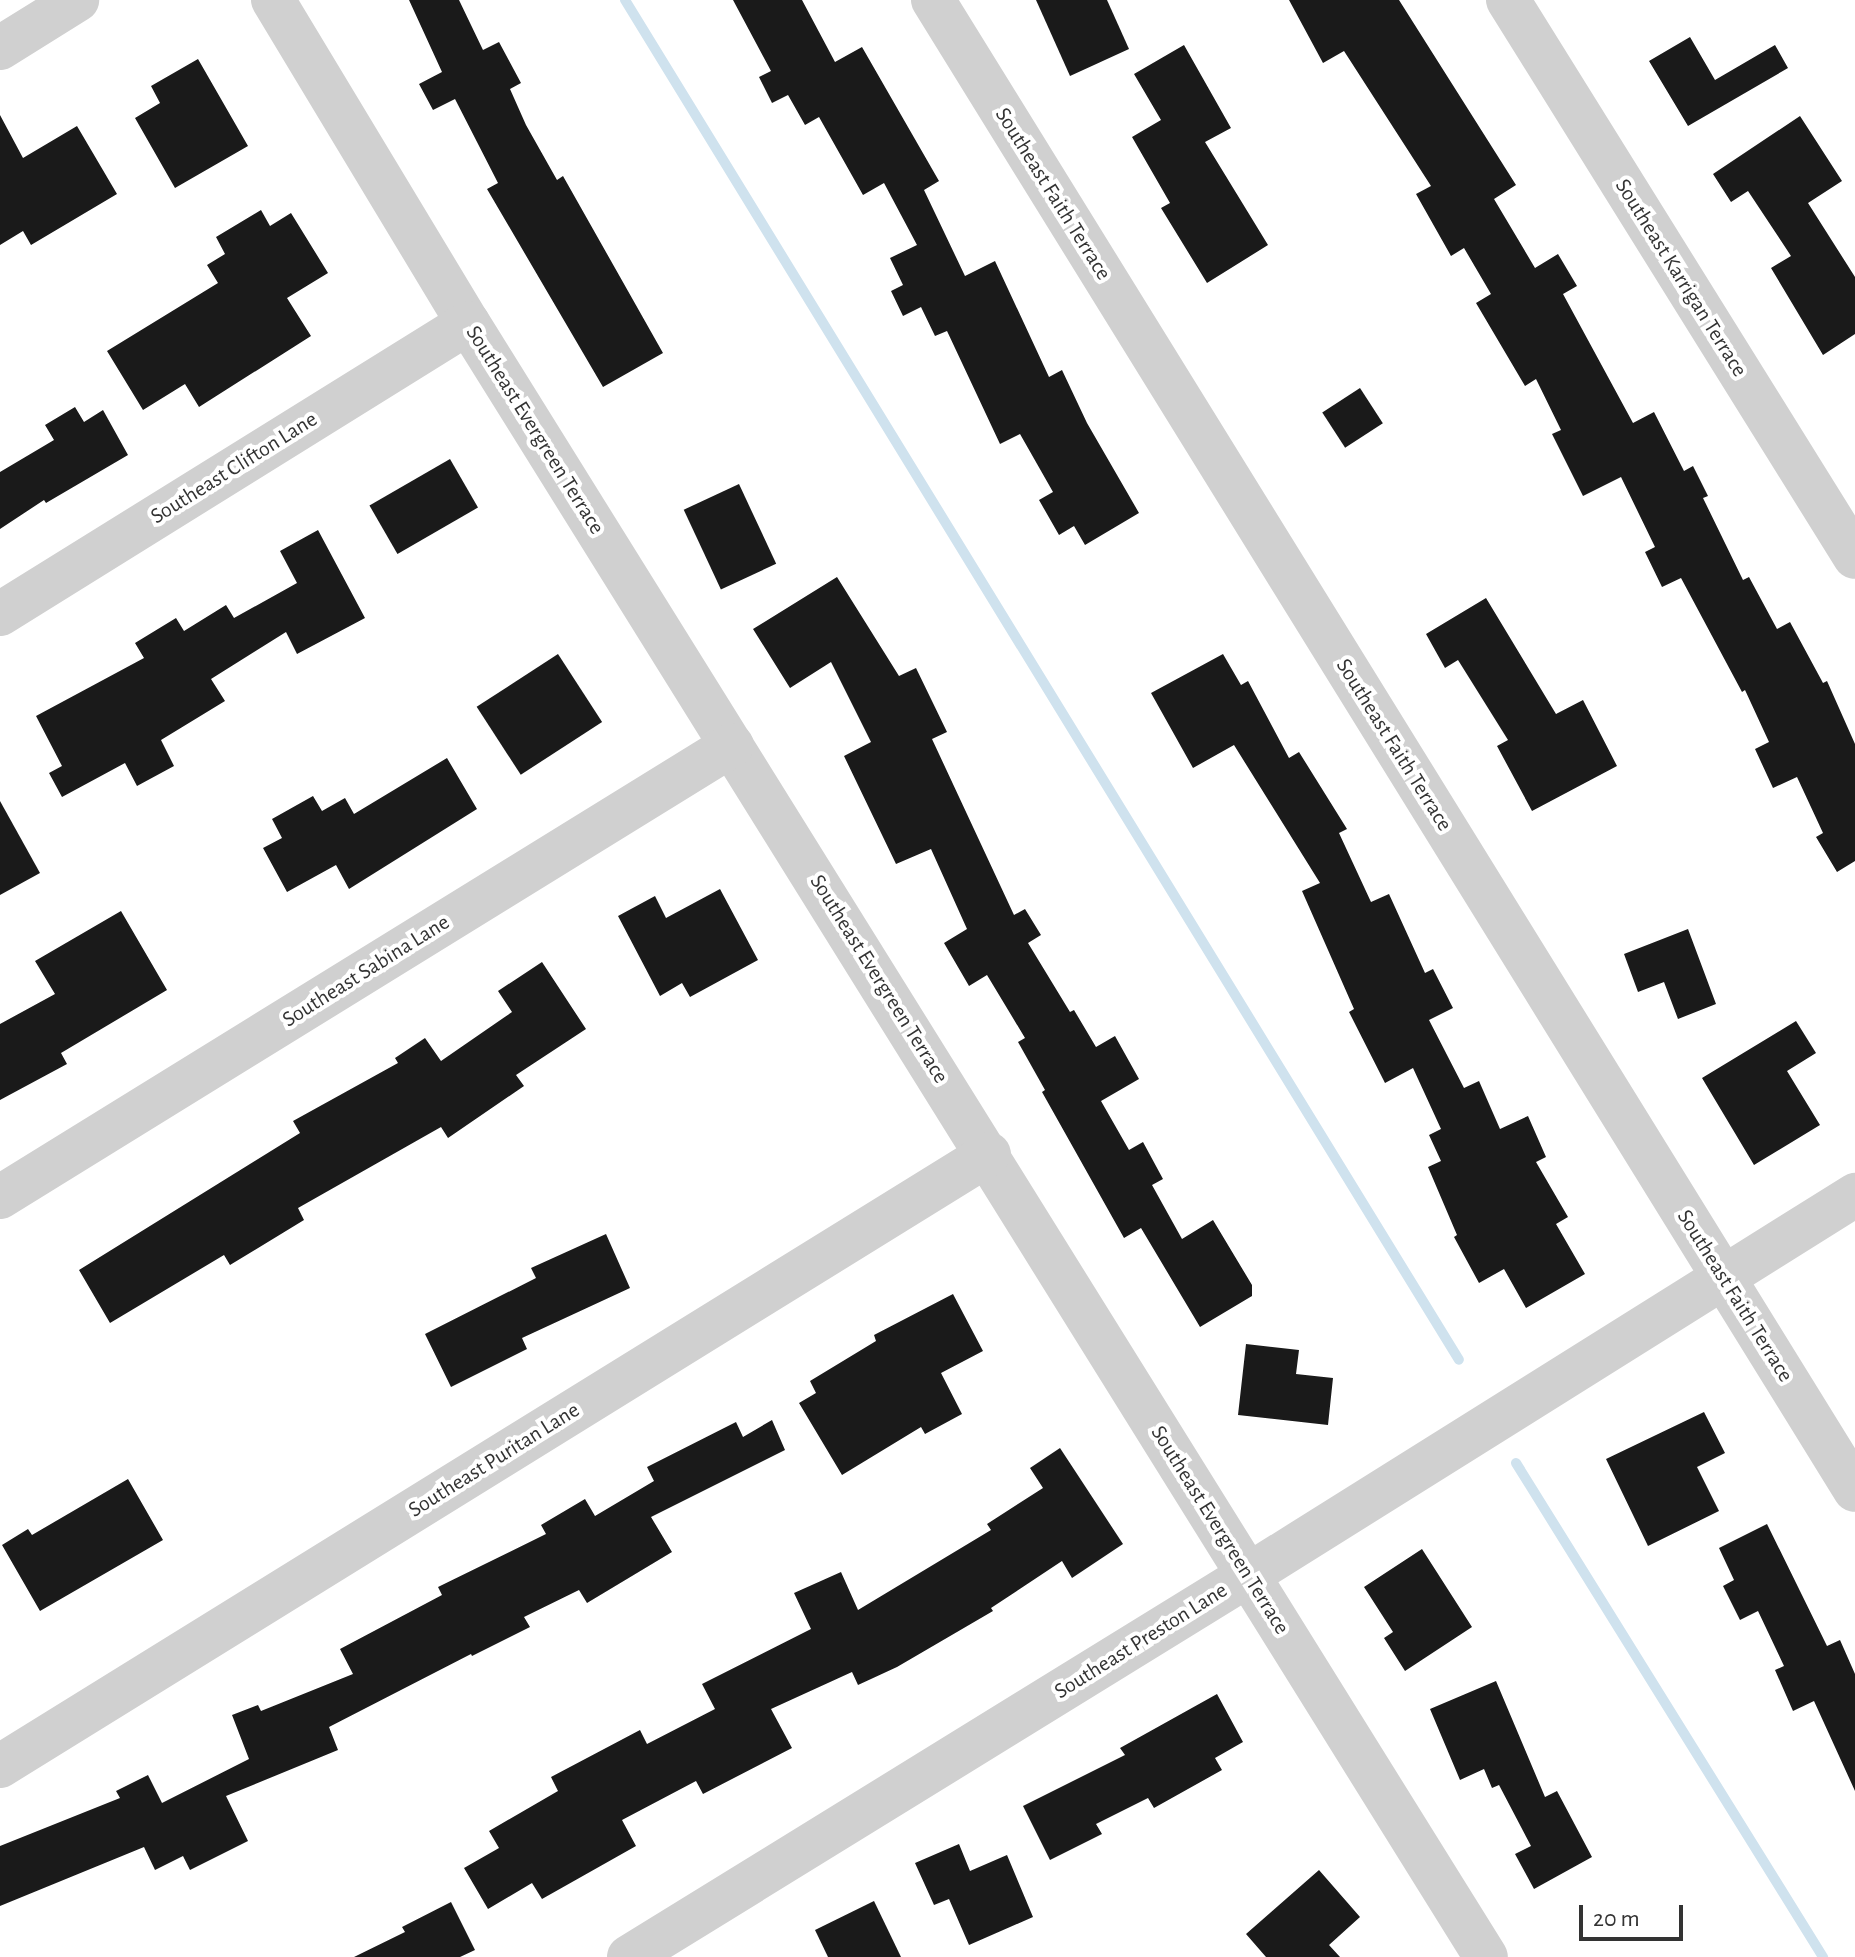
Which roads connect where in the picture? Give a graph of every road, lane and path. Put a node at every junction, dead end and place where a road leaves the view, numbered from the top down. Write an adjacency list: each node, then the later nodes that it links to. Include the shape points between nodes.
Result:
1 (77, 0): 5 (street)
2 (273, 0): 6 (street, Southeast Evergreen Terrace)
3 (933, 0): 13 (street, Southeast Faith Terrace)
4 (1508, 0): 7 (street, Southeast Karrigan Terrace)
5 (0, 48)
6 (468, 323): 8 (street, Southeast Clifton Lane); 9 (street, Southeast Evergreen Terrace)
7 (1855, 557)
8 (0, 614)
9 (732, 745): 10 (street, Southeast Evergreen Terrace); 12 (street, Southeast Sabina Lane)
10 (989, 1154): 15 (street, Southeast Evergreen Terrace); 16 (street, Southeast Puritan Lane)
11 (1855, 1195): 13 (street, Southeast Preston Lane)
12 (0, 1197)
13 (1723, 1277): 14 (street, Southeast Faith Terrace); 15 (street, Southeast Preston Lane)
14 (1855, 1490)
15 (1247, 1576): 17 (street, Southeast Preston Lane); 18 (street, Southeast Evergreen Terrace)
16 (0, 1766)
17 (629, 1957)
18 (1486, 1957)

